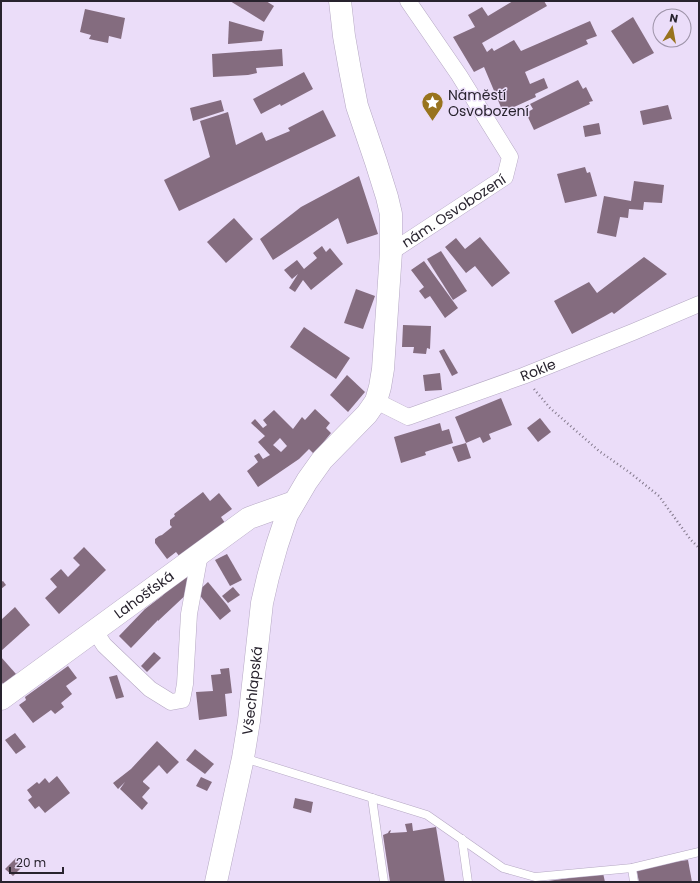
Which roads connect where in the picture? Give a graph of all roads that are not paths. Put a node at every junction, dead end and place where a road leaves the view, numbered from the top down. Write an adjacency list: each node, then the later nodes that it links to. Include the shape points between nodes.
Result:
1 (340, 1): 3 (street, via 358,106 391,214)
2 (408, 1): 3 (street, nám. Osvobození, via 455,69 510,157 505,177)
3 (391, 252): 5 (street, via 383,369)
4 (699, 304): 5 (street, Rokle, via 523,376 408,417)
5 (376, 400): 6 (street, Všechlapská, via 367,414 322,460)
6 (294, 502): 7 (street, Lahošťská, via 250,518); 10 (street, Všechlapská, via 277,545 262,603)
7 (200, 554): 8 (street, Lahošťská); 8 (street, via 189,614 186,684 182,700 171,702 150,689 104,645)
8 (95, 631): 9 (street, Lahošťská)
9 (1, 699)
10 (243, 758): 11 (lane); 16 (street, Všechlapská)
11 (372, 798): 12 (lane, via 427,815); 17 (lane)
12 (462, 839): 15 (lane, via 503,868); 18 (lane)
13 (699, 852): 14 (lane)
14 (632, 868): 15 (lane); 19 (lane)
15 (536, 879)
16 (216, 882)
17 (384, 882)
18 (468, 882)
19 (634, 882)

